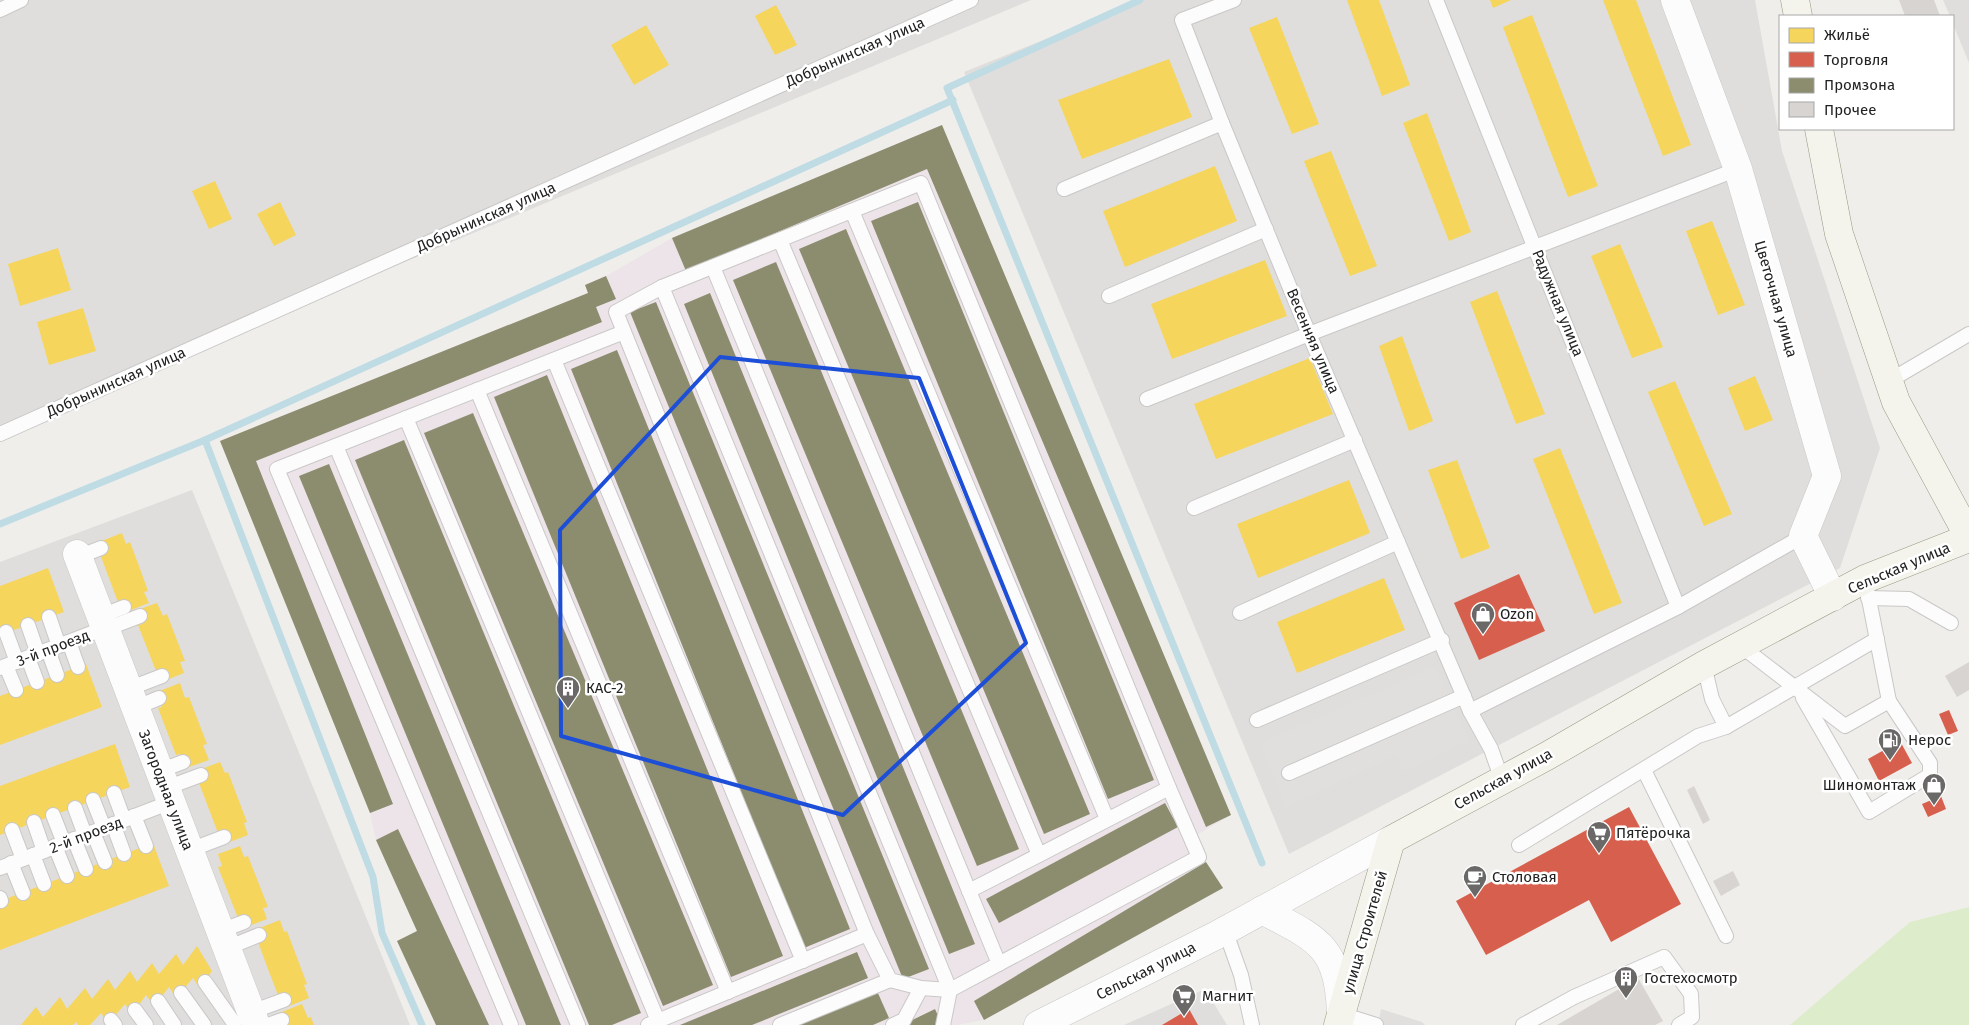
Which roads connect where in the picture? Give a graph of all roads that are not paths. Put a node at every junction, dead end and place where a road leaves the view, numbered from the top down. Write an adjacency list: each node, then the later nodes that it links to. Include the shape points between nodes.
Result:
1 (21, 0): 7 (lane)
2 (971, 0): 28 (lane, Добрынинская улица)
3 (1234, 0): 9 (lane, Весенняя улица, via 1182,20)
4 (1436, 0): 16 (lane, Радужная улица)
5 (1675, 0): 11 (street, Цветочная улица)
6 (1795, 0): 8 (main road)
7 (0, 10)
8 (1798, 15)
9 (1222, 123): 12 (lane); 14 (lane, Весенняя улица)
10 (1819, 130): 24 (main road, via 1838,234)
11 (1738, 170): 16 (lane); 32 (street, Цветочная улица, via 1827,476)
12 (1064, 189)
13 (852, 211): 15 (lane); 68 (lane, via 921,183); 73 (lane)
14 (1266, 229): 19 (lane); 21 (lane, Весенняя улица)
15 (780, 240): 17 (lane); 83 (lane)
16 (1536, 247): 21 (lane); 38 (lane, Радужная улица)
17 (713, 267): 18 (lane); 88 (lane)
18 (662, 287): 20 (lane, via 616,312); 101 (lane)
19 (1109, 296)
20 (624, 332): 23 (lane); 93 (lane)
21 (1310, 334): 26 (lane); 29 (lane, Весенняя улица)
22 (1969, 334): 24 (lane)
23 (554, 360): 25 (lane); 96 (lane)
24 (1889, 381): 33 (main road, via 1896,402)
25 (477, 390): 27 (lane); 103 (lane)
26 (1147, 399)
27 (406, 418): 30 (lane); 109 (lane)
28 (0, 434)
29 (1355, 440): 31 (lane); 34 (lane, Весенняя улица)
30 (336, 446): 113 (lane, via 277,469); 114 (lane)
31 (1194, 508)
32 (1804, 536): 37 (street); 38 (lane)
33 (1969, 538): 36 (main road, Сельская улица)
34 (1398, 542): 39 (lane); 47 (lane, Весенняя улица)
35 (85, 553): 42 (street, Загородная улица)
36 (1867, 588): 37 (main road, Сельская улица); 43 (lane, via 1909,599); 46 (lane)
37 (1833, 597): 48 (main road, Сельская улица)
38 (1678, 607): 60 (lane)
39 (1240, 613)
40 (140, 616): 42 (lane, 3-й проезд)
41 (49, 617): 49 (lane)
42 (109, 620): 49 (lane, 3-й проезд); 58 (street, Загородная улица)
43 (1951, 623)
44 (28, 625): 49 (lane)
45 (6, 632): 49 (lane)
46 (1877, 639): 55 (lane); 59 (lane)
47 (1442, 640): 57 (lane, Весенняя улица); 61 (lane)
48 (1740, 646): 50 (main road, Сельская улица); 55 (lane)
49 (33, 656): 51 (lane); 52 (lane); 54 (lane); 56 (lane)
50 (1704, 665): 62 (lane, via 1712,699); 66 (main road, Сельская улица)
51 (78, 667)
52 (57, 675)
53 (162, 676): 58 (lane)
54 (38, 682)
55 (1796, 689): 59 (lane, via 1845,726); 59 (lane, via 1869,812 1930,776 1930,763); 62 (lane)
56 (16, 690)
57 (1464, 696): 60 (lane, Весенняя улица); 64 (lane)
58 (141, 698): 67 (street, Загородная улица)
59 (1889, 701)
60 (1470, 711): 66 (lane, Весенняя улица, via 1491,749)
61 (1257, 720)
62 (1726, 727): 63 (lane, via 1698,736)
63 (1644, 770): 79 (lane); 95 (lane)
64 (1289, 773)
65 (200, 775): 67 (lane, 2-й проезд)
66 (1502, 780): 77 (main road, Сельская улица)
67 (170, 781): 78 (lane, 2-й проезд); 81 (street, Загородная улица)
68 (1169, 788): 73 (lane); 97 (lane, via 1199,857)
69 (114, 793): 78 (lane)
70 (94, 800): 78 (lane)
71 (74, 808): 78 (lane)
72 (53, 815): 78 (lane)
73 (1107, 819): 83 (lane)
74 (34, 822): 78 (lane)
75 (12, 830): 78 (lane)
76 (224, 837): 81 (lane)
77 (1391, 840): 90 (street, Сельская улица); 107 (main road, улица Строителей)
78 (60, 844): 80 (lane); 82 (lane); 84 (lane); 85 (lane); 86 (lane); 87 (lane); 89 (lane)
79 (1519, 845)
80 (146, 846)
81 (190, 850): 92 (street, Загородная улица)
82 (124, 854)
83 (1039, 855): 88 (lane)
84 (105, 862)
85 (86, 869)
86 (67, 876)
87 (44, 884)
88 (969, 891): 97 (lane)
89 (23, 893)
90 (1262, 910): 91 (street, Сельская улица); 107 (street, via 1316,939 1332,958 1340,983)
91 (1225, 930): 118 (street, Сельская улица); 119 (lane, via 1241,975)
92 (230, 934): 94 (lane); 108 (street, Загородная улица)
93 (866, 934): 96 (lane); 98 (lane)
94 (259, 935)
95 (1726, 936)
96 (803, 961): 103 (lane)
97 (999, 964): 101 (lane)
98 (890, 980): 100 (lane); 115 (lane)
99 (205, 982): 108 (lane)
100 (920, 988): 101 (lane); 116 (lane, via 904,1020)
101 (950, 990): 117 (lane)
102 (181, 992): 112 (lane)
103 (728, 992): 109 (lane)
104 (284, 1000): 108 (lane)
105 (158, 1002): 111 (lane)
106 (135, 1010): 110 (lane)
107 (1340, 1019): 120 (lane)
108 (248, 1022)
109 (653, 1023)
110 (146, 1025)
111 (174, 1025)
112 (204, 1025)
113 (511, 1025)
114 (578, 1025)
115 (780, 1025)
116 (893, 1025)
117 (944, 1025)
118 (1038, 1025)
119 (1252, 1025)
120 (1376, 1025)
121 (1523, 1025): 122 (lane, via 1574,997 1664,957 1691,994 1692,1017)
122 (1679, 1025)

